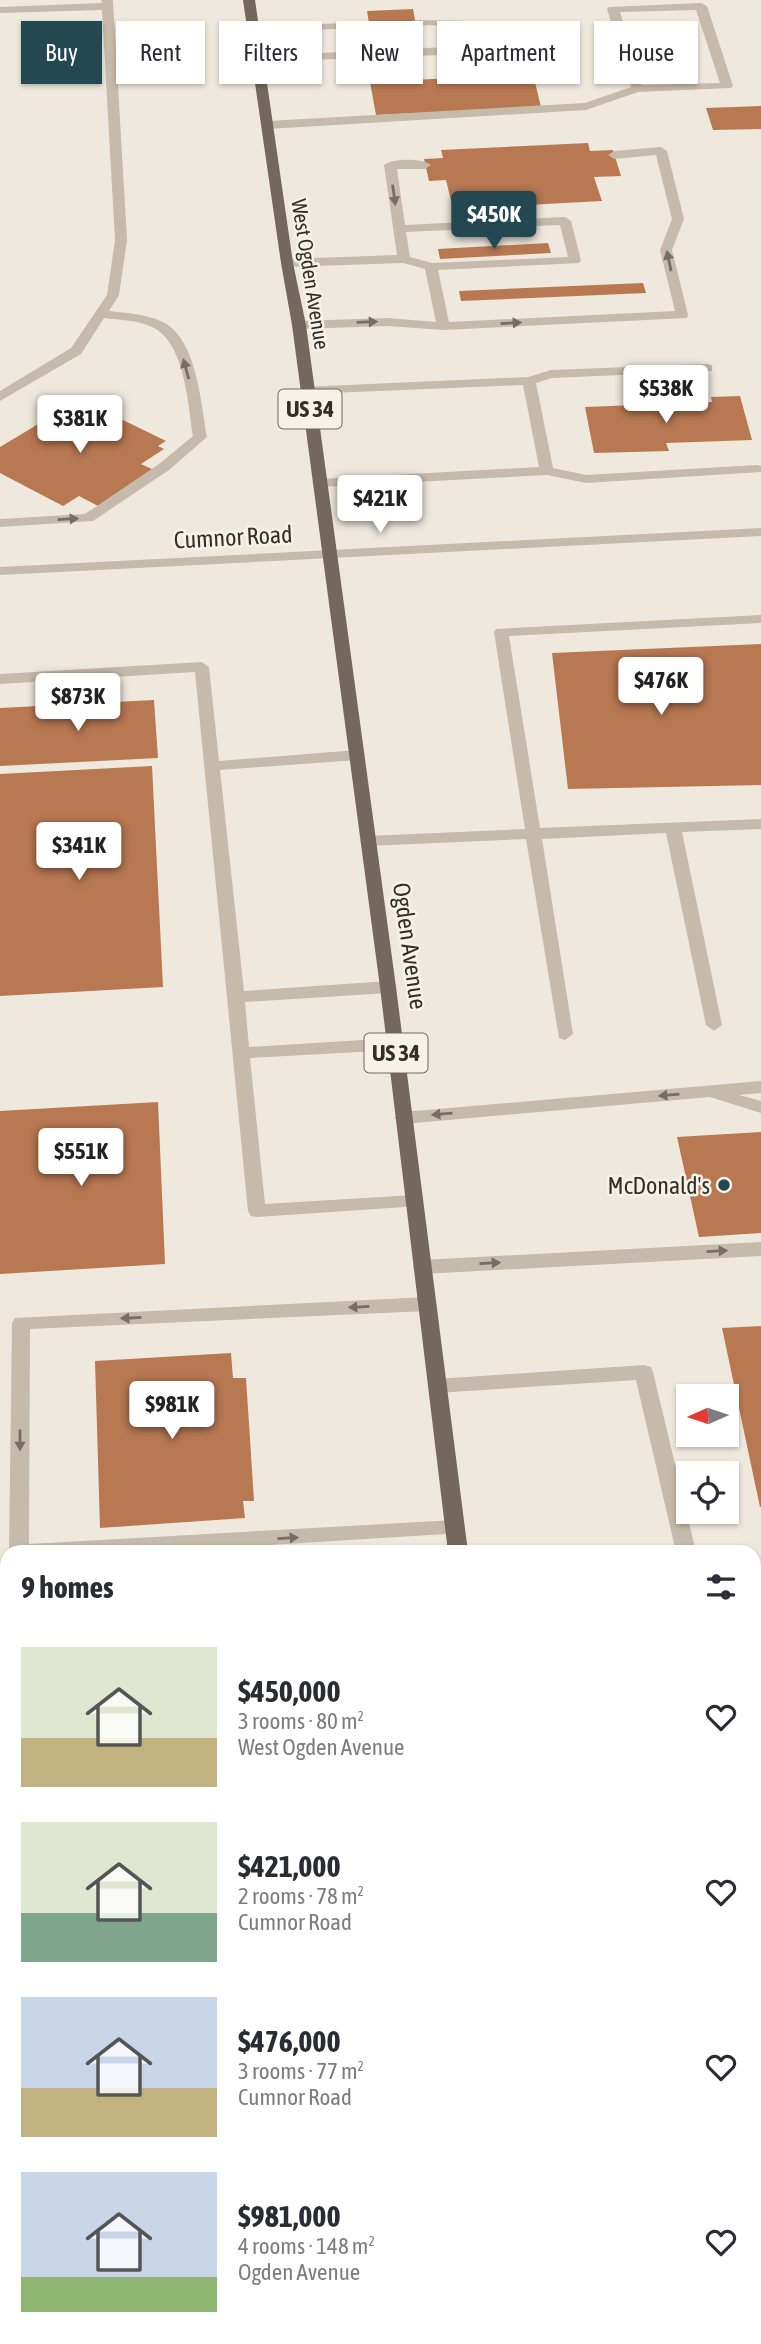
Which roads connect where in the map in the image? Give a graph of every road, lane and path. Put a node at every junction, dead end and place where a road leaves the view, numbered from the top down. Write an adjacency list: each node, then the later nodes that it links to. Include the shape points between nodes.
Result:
1 (248, 0): 4 (main road, West Ogden Avenue / US 34)
2 (106, 3): 3 (street); 16 (street, via 121,240 113,295)
3 (0, 10)
4 (252, 21)
5 (423, 23): 6 (street, via 468,23 473,28 474,47)
6 (423, 53)
7 (262, 84): 9 (main road, West Ogden Avenue / US 34)
8 (637, 89): 8 (street, via 727,86 701,6 613,9); 9 (street, via 586,106)
9 (268, 125): 14 (main road, West Ogden Avenue / US 34)
10 (614, 155): 18 (street, one-way to 10, via 682,315 666,250 678,219 662,151)
11 (425, 164): 12 (street, one-way to 12, via 390,164)
12 (399, 229): 13 (street); 15 (street, via 565,221 575,260)
13 (404, 259): 14 (street); 15 (street)
14 (287, 264): 17 (main road, West Ogden Avenue / US 34)
15 (431, 267): 18 (street)
16 (101, 314): 22 (street, via 76,351); 26 (street, one-way to 16, via 88,518 200,437 186,362 166,329)
17 (299, 326): 18 (street, one-way to 18, via 388,322); 21 (main road, West Ogden Avenue / US 34)
18 (443, 326)
19 (707, 368): 20 (street, via 551,374)
20 (529, 381): 21 (street); 24 (street)
21 (307, 390): 25 (main road, West Ogden Avenue / US 34)
22 (0, 397)
23 (757, 469): 24 (street, via 586,479)
24 (547, 471): 25 (street)
25 (319, 483): 28 (main road, West Ogden Avenue / US 34)
26 (0, 523)
27 (761, 532): 28 (street, Cumnor Road)
28 (330, 555): 29 (street, Cumnor Road); 32 (main road, Ogden Avenue / US 34)
29 (0, 571)
30 (761, 619): 36 (street, via 501,632)
31 (0, 679): 33 (street, via 202,667)
32 (357, 755): 33 (street); 37 (main road, Ogden Avenue / US 34)
33 (212, 765): 39 (street)
34 (761, 824): 35 (street)
35 (673, 827): 36 (street); 40 (street)
36 (533, 834): 37 (street); 41 (street)
37 (368, 841): 38 (main road, Ogden Avenue / US 34)
38 (388, 987): 39 (street); 42 (main road, Ogden Avenue / US 34)
39 (236, 996): 43 (street)
40 (714, 1025)
41 (565, 1034)
42 (395, 1044): 43 (street); 47 (main road, Ogden Avenue / US 34)
43 (241, 1053): 48 (street, via 257,1211)
44 (761, 1087): 45 (street)
45 (705, 1092): 46 (street); 47 (street, one-way to 47)
46 (761, 1107)
47 (403, 1118): 48 (main road, Ogden Avenue / US 34)
48 (414, 1201): 50 (main road, Ogden Avenue / US 34)
49 (761, 1249): 50 (street, one-way to 49)
50 (422, 1266): 51 (main road, Ogden Avenue / US 34)
51 (427, 1304): 52 (main road, Ogden Avenue / US 34); 54 (street, one-way to 54, via 21,1323)
52 (437, 1386): 53 (main road, Ogden Avenue / US 34); 57 (street, via 644,1372)
53 (455, 1528): 55 (street, one-way to 53); 56 (main road, Ogden Avenue / US 34)
54 (22, 1545)
55 (148, 1545)
56 (457, 1545)
57 (684, 1545)

